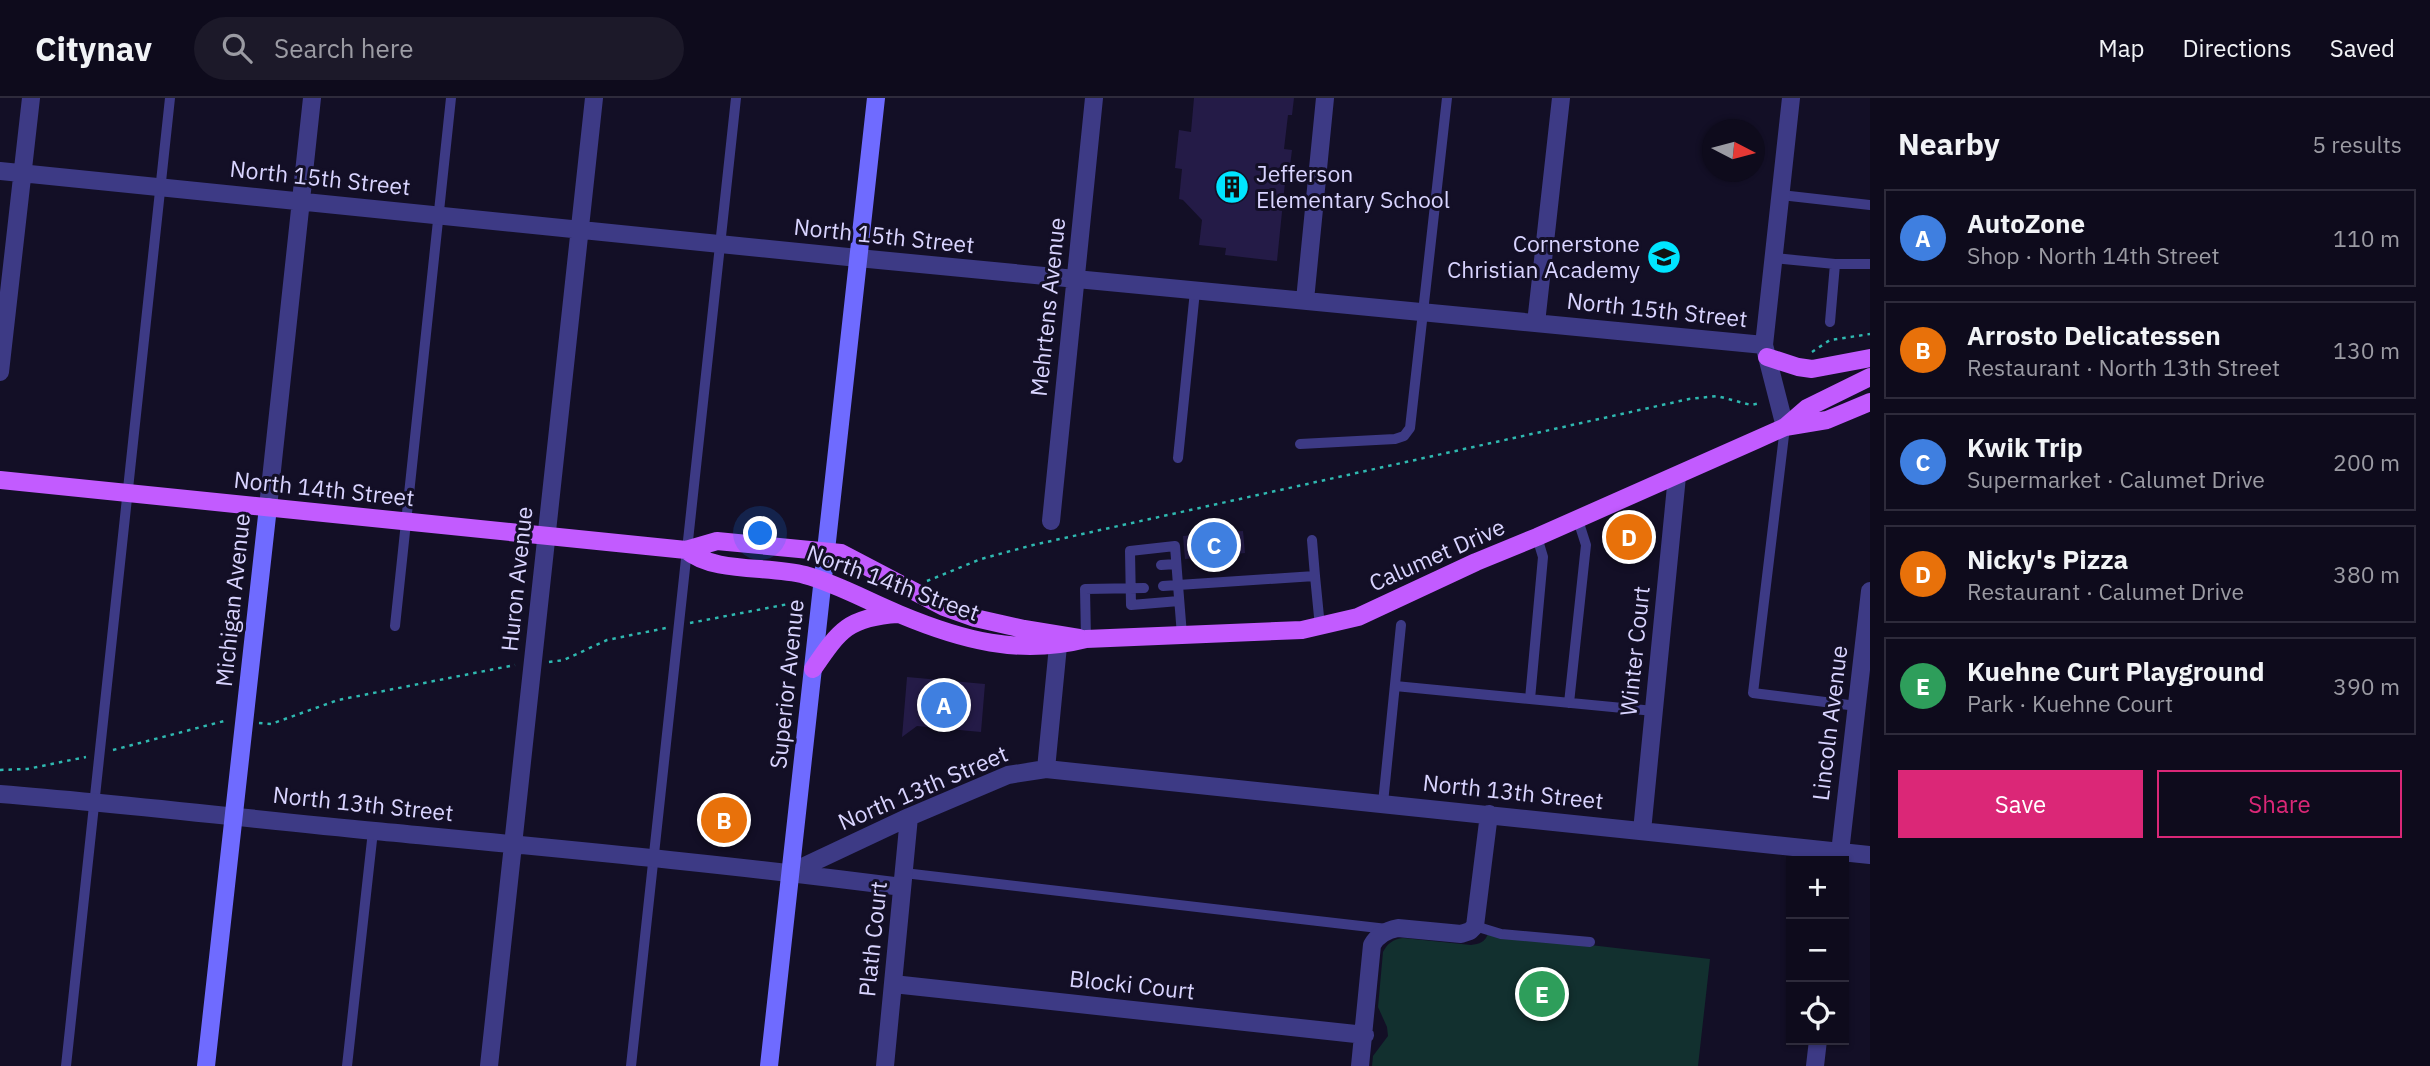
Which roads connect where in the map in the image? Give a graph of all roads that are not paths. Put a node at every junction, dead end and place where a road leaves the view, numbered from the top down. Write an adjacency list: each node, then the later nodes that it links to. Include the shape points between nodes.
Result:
1 (31, 98): 14 (street)
2 (170, 98): 15 (lane)
3 (312, 98): 17 (street, Michigan Avenue)
4 (451, 98): 19 (lane)
5 (594, 98): 20 (street, Huron Avenue)
6 (736, 98): 21 (lane)
7 (876, 98): 22 (street, Superior Avenue)
8 (1094, 98): 26 (street, Mehrtens Avenue)
9 (1325, 98): 28 (street)
10 (1447, 98): 29 (lane)
11 (1560, 98): 31 (street)
12 (1791, 98): 16 (street)
13 (0, 171): 14 (street, North 15th Street)
14 (23, 173): 15 (street, North 15th Street); 34 (street)
15 (160, 186): 17 (street, North 15th Street); 42 (lane)
16 (1781, 195): 18 (lane); 23 (street)
17 (301, 201): 19 (street, North 15th Street); 43 (street, Michigan Avenue)
18 (1870, 205)
19 (439, 215): 20 (street, North 15th Street); 46 (lane)
20 (580, 229): 21 (street, North 15th Street); 47 (street, Huron Avenue)
21 (719, 243): 22 (street, North 15th Street); 50 (lane)
22 (858, 258): 26 (street, North 15th Street); 51 (street, Superior Avenue)
23 (1774, 258): 24 (lane); 32 (street)
24 (1835, 264): 25 (lane); 30 (lane)
25 (1870, 264)
26 (1076, 279): 27 (street, North 15th Street); 45 (street, Mehrtens Avenue)
27 (1195, 291): 28 (street, North 15th Street); 39 (lane)
28 (1305, 300): 29 (street, North 15th Street)
29 (1423, 311): 31 (street, North 15th Street); 38 (lane, via 1411,425 1406,434 1382,441)
30 (1830, 322)
31 (1536, 323): 32 (street, North 15th Street)
32 (1765, 351): 33 (main road, via 1812,369); 37 (street)
33 (1870, 358)
34 (0, 372)
35 (1870, 377): 37 (main road, Calumet Drive, via 1807,408)
36 (1870, 402): 37 (main road, Calumet Drive, via 1827,420)
37 (1786, 427): 40 (main road, Calumet Drive); 75 (lane, via 1753,693)
38 (1300, 444)
39 (1178, 458)
40 (1677, 476): 44 (main road, Calumet Drive); 76 (street, Winter Court)
41 (0, 480): 42 (main road, North 14th Street)
42 (127, 492): 43 (main road, North 14th Street); 79 (lane)
43 (268, 507): 46 (main road, North 14th Street); 82 (street, Michigan Avenue)
44 (1578, 520): 48 (main road, Calumet Drive); 74 (lane, via 1587,545)
45 (1051, 521)
46 (405, 522): 47 (main road, North 14th Street); 66 (lane)
47 (546, 536): 50 (main road, North 14th Street); 86 (street, Huron Avenue)
48 (1537, 537): 67 (main road, Calumet Drive, via 1358,617); 73 (lane, via 1543,557)
49 (1312, 540): 56 (lane)
50 (686, 550): 51 (main road, North 14th Street, via 717,541); 57 (main road, North 14th Street, via 725,565 783,570); 89 (lane)
51 (825, 551): 57 (street, Superior Avenue); 69 (main road, North 14th Street, via 841,553 944,607 975,618)
52 (1176, 564): 53 (lane); 54 (lane, via 1175,546 1130,551); 58 (lane)
53 (1161, 565)
54 (1131, 567): 55 (lane); 61 (lane)
55 (1143, 567)
56 (1315, 576): 58 (lane); 67 (lane)
57 (823, 580): 64 (main road, North 14th Street); 71 (street, Superior Avenue)
58 (1178, 585): 59 (lane); 63 (lane)
59 (1163, 586)
60 (1144, 588): 61 (lane)
61 (1131, 589): 63 (lane, via 1131,605); 69 (lane, via 1085,589)
62 (1870, 591): 75 (street, Lincoln Avenue)
63 (1179, 601): 68 (lane)
64 (899, 614): 70 (main road, North 14th Street, via 998,645); 71 (main road, via 868,618 845,628)
65 (1401, 625): 72 (lane)
66 (395, 626)
67 (1320, 627): 68 (main road, Calumet Drive)
68 (1182, 635): 69 (main road, Calumet Drive)
69 (1086, 639): 70 (main road, North 14th Street)
70 (1058, 646): 77 (street)
71 (813, 670): 90 (street, Superior Avenue)
72 (1395, 685): 73 (lane); 80 (lane)
73 (1530, 699): 74 (lane)
74 (1569, 703): 76 (lane)
75 (1857, 706): 88 (street, Lincoln Avenue)
76 (1654, 711): 85 (street, Winter Court)
77 (1046, 769): 80 (street, North 13th Street); 83 (street, North 13th Street, via 1008,775)
78 (0, 794): 79 (street, North 13th Street)
79 (93, 801): 82 (street, North 13th Street); 98 (lane)
80 (1383, 803): 81 (street, North 13th Street)
81 (1489, 814): 85 (street, North 13th Street); 92 (street)
82 (234, 815): 84 (street, North 13th Street); 99 (street, Michigan Avenue)
83 (909, 817): 90 (street, North 13th Street); 91 (street, Plath Court)
84 (373, 831): 86 (street, North 13th Street); 100 (lane)
85 (1642, 831): 88 (street, North 13th Street)
86 (513, 843): 89 (street, North 13th Street); 101 (street, Huron Avenue)
87 (1870, 855): 88 (street, North 13th Street)
88 (1839, 856)
89 (653, 858): 90 (street, North 13th Street); 102 (lane)
90 (790, 873): 91 (street); 103 (street, Superior Avenue)
91 (903, 880): 93 (lane); 95 (street, Plath Court)
92 (1475, 926): 93 (street, via 1461,934); 94 (lane, via 1501,934)
93 (1388, 930): 96 (street, via 1372,945)
94 (1590, 942)
95 (893, 984): 96 (street, Blocki Court); 104 (street, Plath Court)
96 (1365, 1035): 105 (street)
97 (1817, 1045): 106 (street)
98 (66, 1066)
99 (206, 1066)
100 (348, 1066)
101 (489, 1066)
102 (631, 1066)
103 (769, 1066)
104 (885, 1066)
105 (1360, 1066)
106 (1815, 1066)

